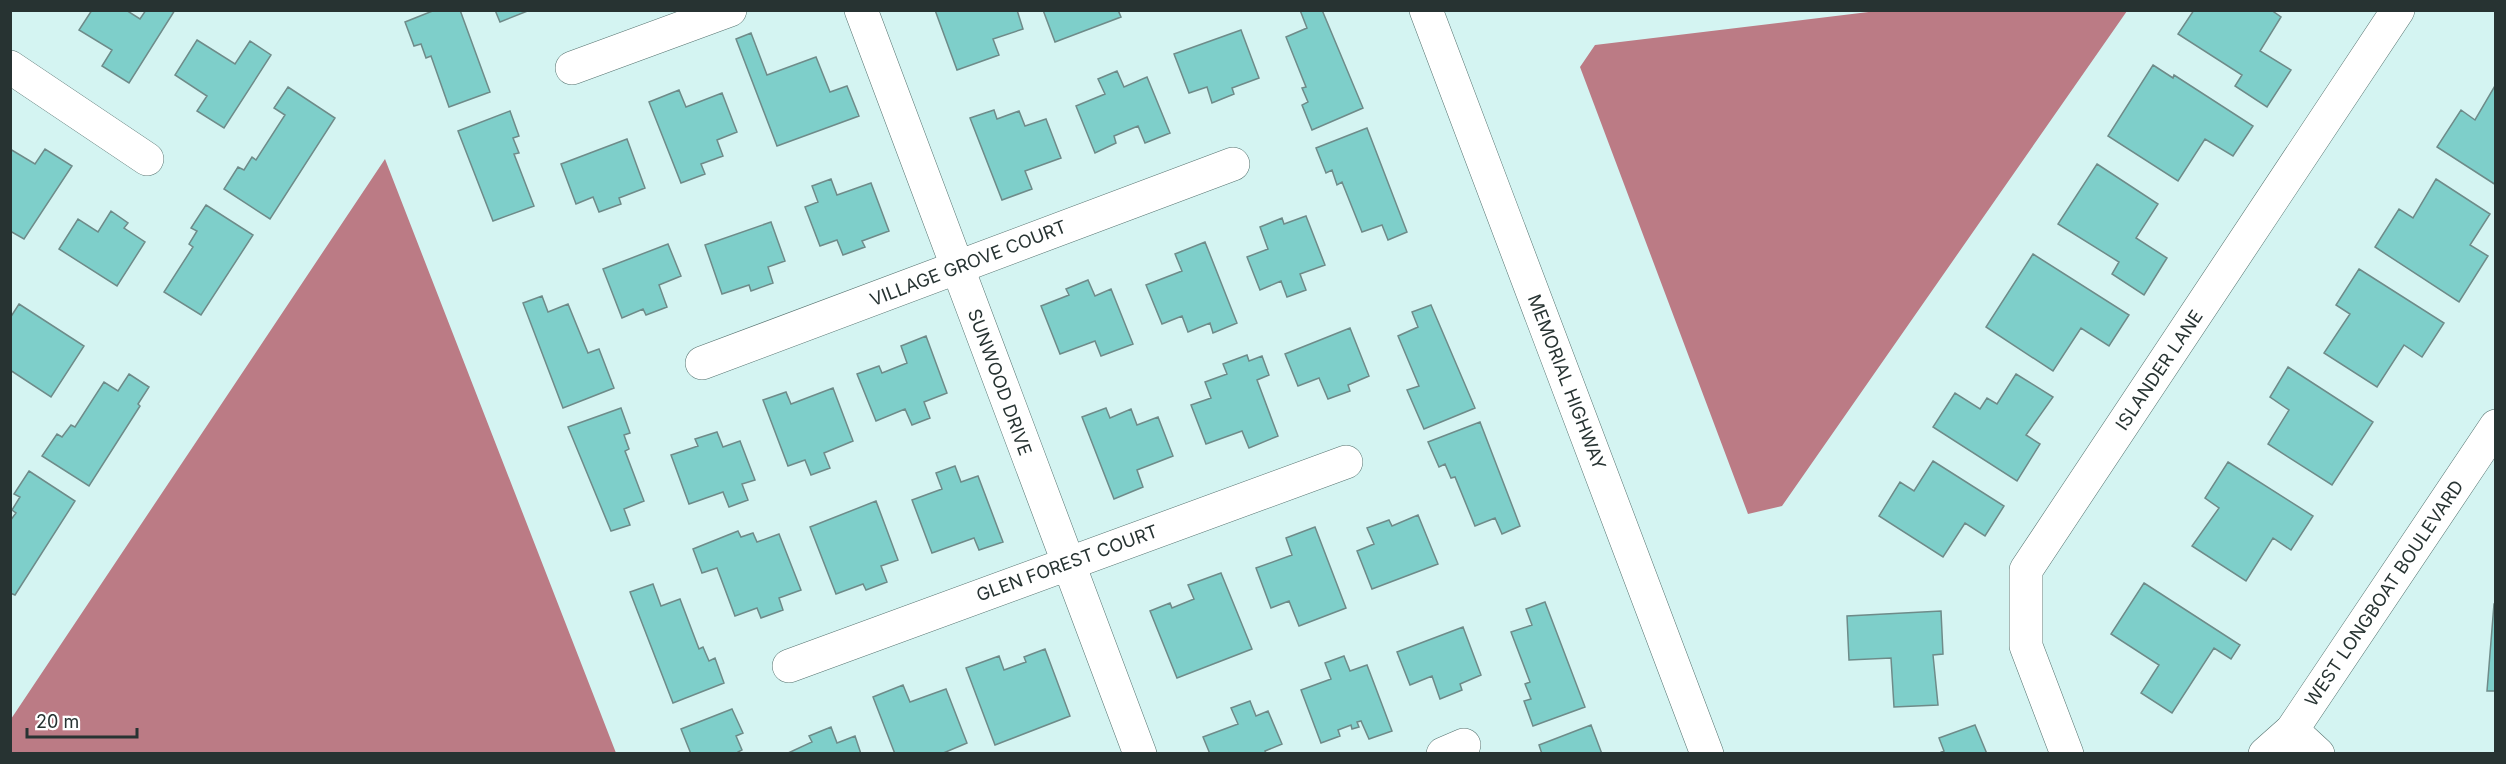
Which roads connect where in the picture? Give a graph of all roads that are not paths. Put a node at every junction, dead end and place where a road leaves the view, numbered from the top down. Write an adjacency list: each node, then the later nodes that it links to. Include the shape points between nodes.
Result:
1 (730, 10): 6 (street)
2 (861, 10): 9 (street, SUNWOOD DRIVE)
3 (1426, 10): 17 (street, MEMORIAL HIGHWAY)
4 (2398, 10): 18 (street, ISLANDER LANE, via 2026,570 2026,646)
5 (10, 67): 7 (street)
6 (572, 68)
7 (147, 159)
8 (1233, 164): 9 (street, VILLAGE GROVE COURT)
9 (957, 267): 10 (street, VILLAGE GROVE COURT); 13 (street, SUNWOOD DRIVE)
10 (702, 363)
11 (2496, 426): 15 (street, WEST LONGBOAT BOULEVARD)
12 (1346, 462): 13 (street, GLEN FOREST COURT)
13 (1067, 563): 14 (street, GLEN FOREST COURT); 16 (street, SUNWOOD DRIVE)
14 (789, 666)
15 (2292, 730): 19 (street, WEST LONGBOAT BOULEVARD); 20 (street)
16 (1140, 753)
17 (1707, 753)
18 (2067, 753)
19 (2265, 753)
20 (2318, 753)

